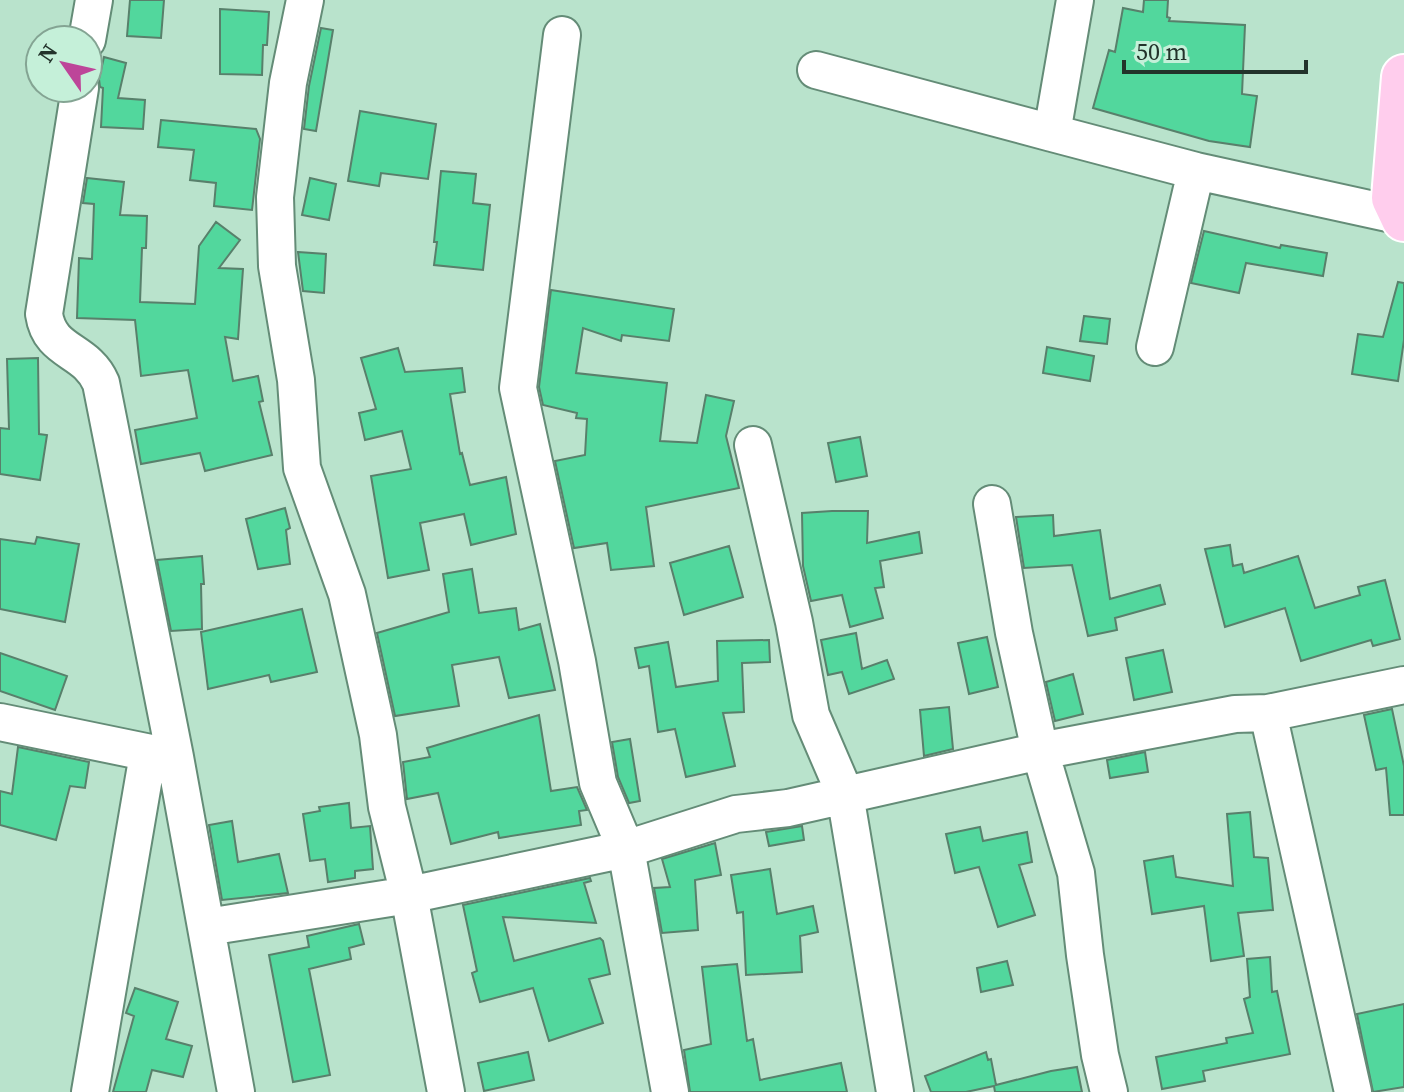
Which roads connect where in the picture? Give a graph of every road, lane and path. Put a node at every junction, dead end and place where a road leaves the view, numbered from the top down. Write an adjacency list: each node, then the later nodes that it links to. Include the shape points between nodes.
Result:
1 (94, 0): 4 (street)
2 (305, 0): 22 (street, via 288,83 275,197 277,266 296,380 302,468 347,594)
3 (1075, 0): 9 (street)
4 (90, 24)
5 (562, 35): 21 (street, via 518,388 598,783)
6 (816, 70): 9 (street)
7 (1404, 77): 11 (main road, via 1394,198)
8 (77, 104): 19 (street, via 44,314 53,340 96,369 101,383)
9 (1052, 133): 10 (street)
10 (1196, 171): 11 (street); 12 (street)
11 (1402, 218)
12 (1155, 347)
13 (753, 445): 20 (street, via 811,715)
14 (992, 504): 18 (street)
15 (1404, 685): 16 (street)
16 (1268, 713): 18 (street, via 1235,714); 30 (street)
17 (0, 722): 19 (street)
18 (1040, 751): 20 (street); 29 (street, via 1076,873)
19 (161, 756): 23 (street); 24 (street)
20 (845, 794): 21 (street, via 736,814); 28 (street)
21 (626, 849): 22 (street); 27 (street)
22 (409, 895): 23 (street); 26 (street)
23 (207, 927): 25 (street)
24 (90, 1092)
25 (236, 1092)
26 (446, 1092)
27 (670, 1092)
28 (895, 1092)
29 (1109, 1092)
30 (1353, 1092)

